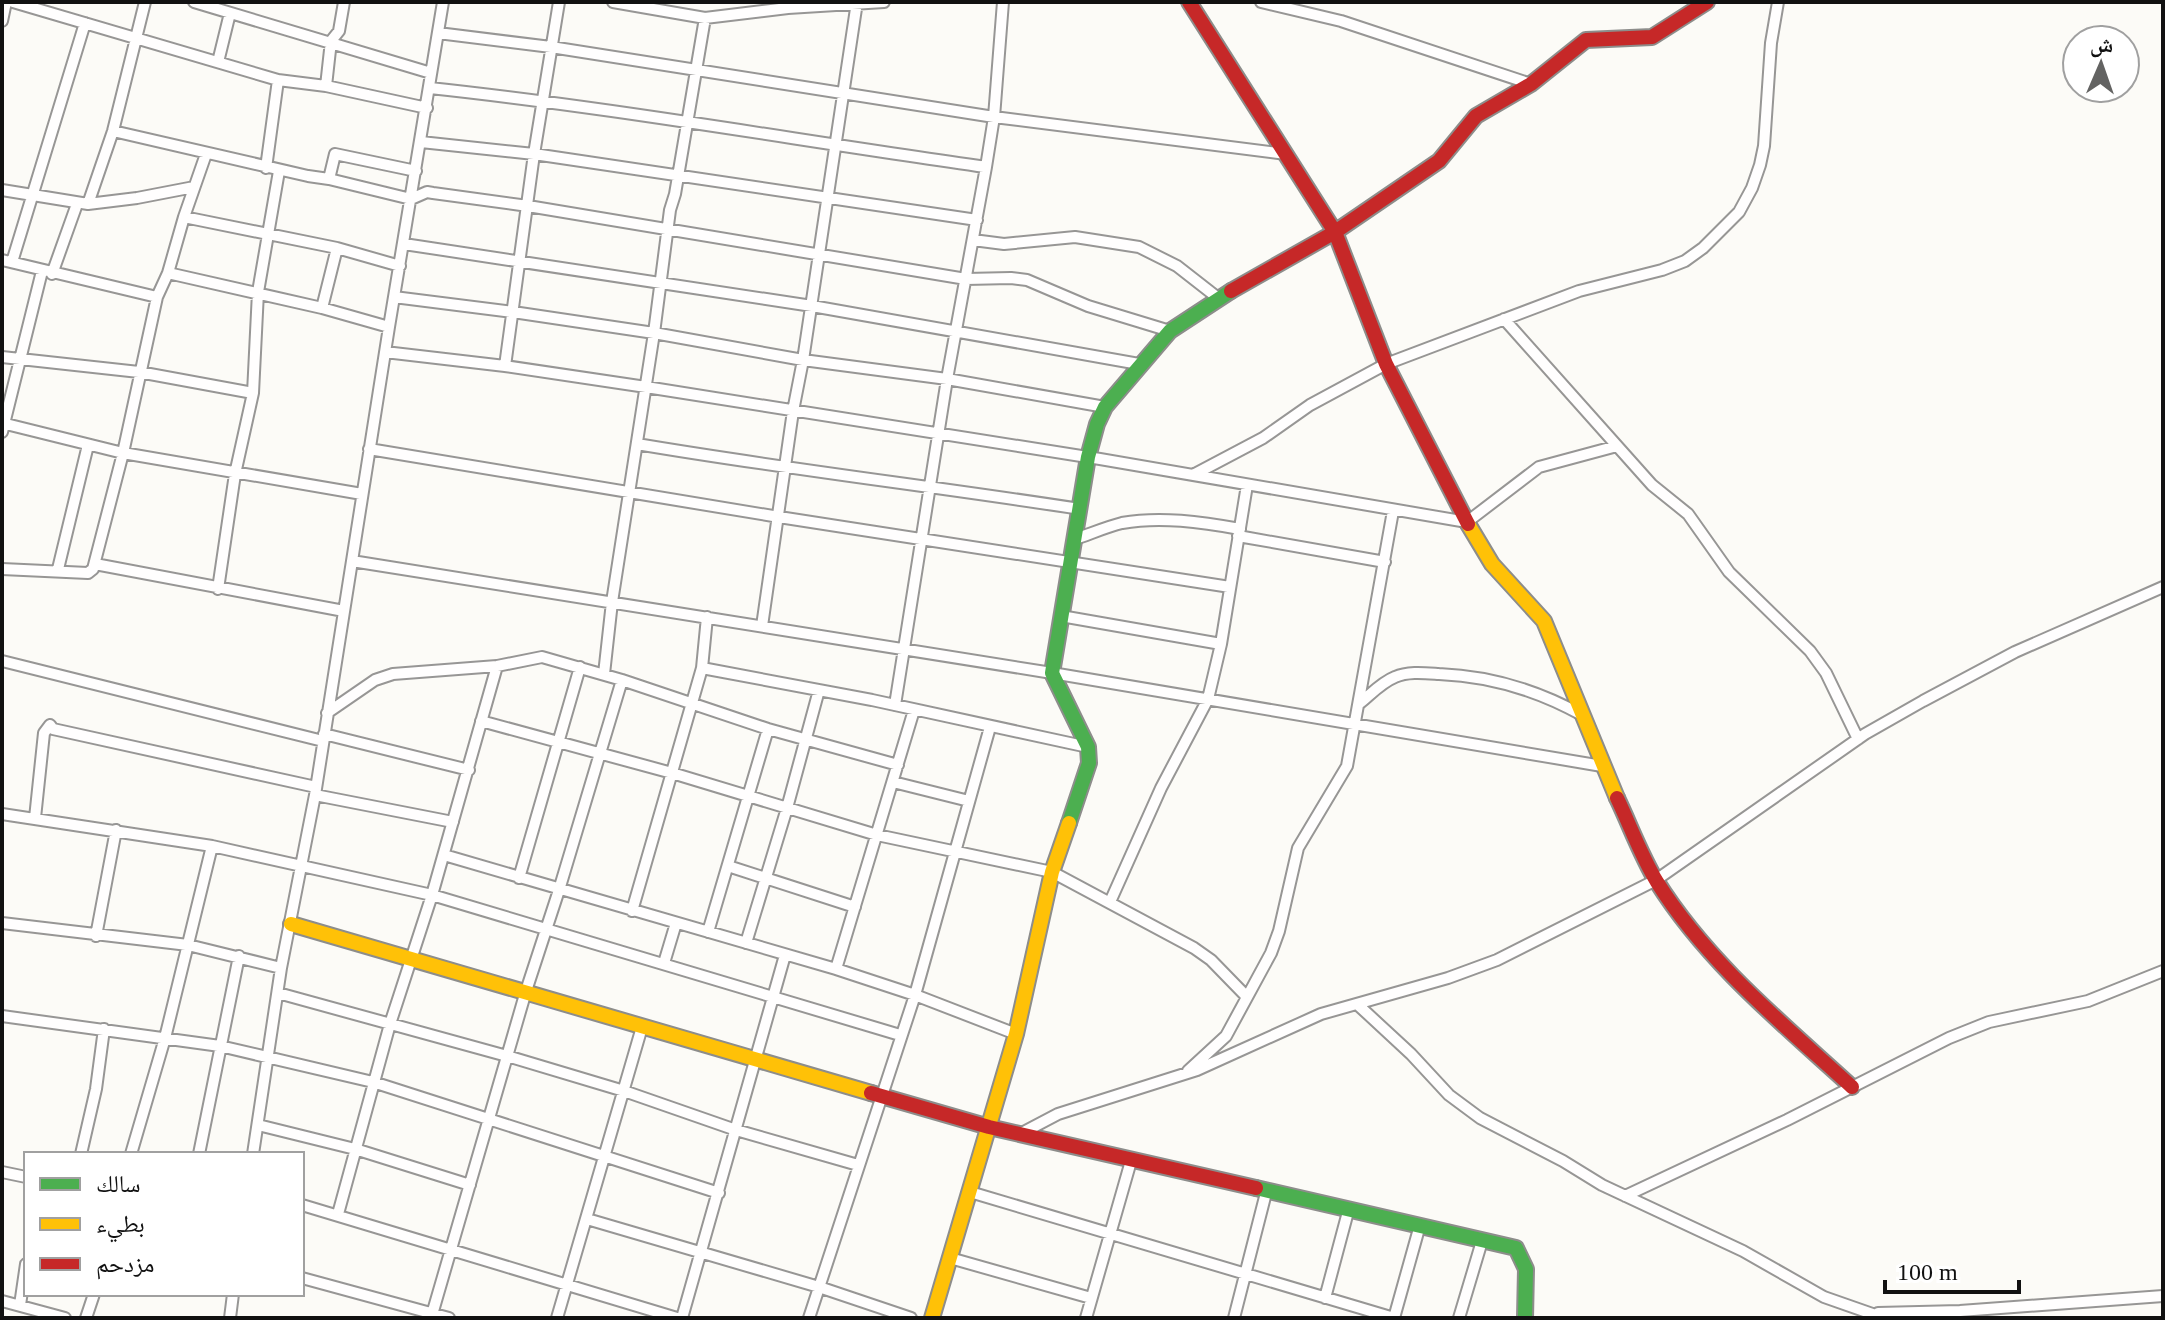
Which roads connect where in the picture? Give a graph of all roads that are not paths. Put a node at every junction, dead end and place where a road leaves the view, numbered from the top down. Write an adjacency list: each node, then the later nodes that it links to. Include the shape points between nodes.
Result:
1 (6, 2): 20 (street)
2 (13, 2): 21 (street)
3 (145, 2): 23 (street)
4 (194, 2): 18 (street)
5 (344, 2): 24 (street, via 339,31)
6 (443, 2): 22 (street)
7 (559, 2): 25 (street)
8 (613, 2): 19 (street)
9 (800, 2): 17 (street)
10 (857, 2): 11 (street); 17 (street); 33 (street)
11 (884, 2)
12 (1003, 2): 36 (street)
13 (1189, 2): 43 (street)
14 (1261, 2): 30 (street, via 1341,21)
15 (1707, 2): 30 (street, via 1652,37 1586,40)
16 (1778, 2): 80 (street, via 1764,146 1739,212 1685,261)
17 (812, 7): 19 (street)
18 (230, 13): 24 (street); 26 (street)
19 (705, 18): 27 (street)
20 (2, 21)
21 (85, 23): 23 (street); 52 (street)
22 (438, 33): 25 (street); 28 (street)
23 (137, 40): 26 (street); 38 (street)
24 (331, 41): 28 (street); 31 (street)
25 (551, 47): 27 (street); 34 (street)
26 (218, 62): 29 (street)
27 (696, 69): 33 (street); 37 (street)
28 (431, 73): 32 (street)
29 (278, 80): 31 (street); 45 (street)
30 (1531, 84): 60 (street, via 1476,116 1439,161)
31 (326, 86): 35 (street)
32 (430, 88): 34 (street); 35 (street)
33 (844, 93): 36 (street); 40 (street)
34 (542, 100): 37 (street); 42 (street)
35 (427, 108): 39 (street)
36 (994, 117): 43 (street); 44 (street)
37 (688, 120): 40 (street); 48 (street)
38 (113, 131): 41 (street); 55 (street)
39 (421, 142): 42 (street); 47 (street)
40 (836, 146): 44 (street); 53 (street)
41 (206, 154): 45 (street); 50 (street)
42 (534, 154): 48 (street); 56 (street)
43 (1286, 154): 60 (street)
44 (986, 167): 58 (street)
45 (266, 168): 46 (street)
46 (279, 171): 49 (street); 61 (street)
47 (416, 171): 49 (street, via 335,154); 54 (street)
48 (678, 178): 53 (street); 59 (street)
49 (329, 179): 54 (street)
50 (194, 187): 55 (street); 57 (street)
51 (2, 190): 52 (street)
52 (34, 195): 55 (street); 67 (street)
53 (829, 198): 58 (street); 65 (street)
54 (411, 199): 56 (street, via 427,192); 63 (street)
55 (83, 204): 69 (street)
56 (528, 206): 59 (street); 66 (street)
57 (184, 217): 61 (street); 70 (street)
58 (977, 220): 62 (street)
59 (669, 231): 65 (street); 72 (street)
60 (1335, 232): 76 (street); 90 (street)
61 (267, 234): 64 (street); 73 (street)
62 (973, 240): 71 (street); 76 (street, via 1004,244 1075,237 1139,247 1177,266)
63 (404, 244): 66 (street); 68 (street)
64 (337, 248): 68 (street); 78 (street)
65 (820, 254): 71 (street); 77 (street)
66 (520, 260): 72 (street); 79 (street)
67 (7, 261): 69 (street)
68 (400, 266): 75 (street)
69 (47, 272): 74 (street); 87 (street)
70 (168, 273): 73 (street); 74 (street)
71 (966, 279): 82 (street); 83 (street, via 1027,280)
72 (661, 284): 77 (street); 84 (street)
73 (258, 292): 78 (street); 95 (street)
74 (157, 297): 92 (street)
75 (394, 297): 79 (street); 81 (street)
76 (1218, 298): 83 (street)
77 (812, 306): 82 (street); 88 (street)
78 (322, 308): 81 (street)
79 (513, 312): 84 (street); 91 (street)
80 (1504, 319): 90 (street); 102 (street)
81 (389, 327): 85 (street)
82 (956, 330): 89 (street); 93 (street)
83 (1170, 331): 89 (street)
84 (654, 333): 88 (street); 94 (street)
85 (385, 352): 91 (street); 103 (street)
86 (2, 357): 87 (street)
87 (21, 360): 92 (street); 98 (street)
88 (803, 360): 93 (street); 97 (street)
89 (1139, 364): 96 (street)
90 (1386, 364): 108 (street); 116 (street)
91 (505, 366): 94 (street)
92 (139, 372): 95 (street); 104 (street)
93 (947, 379): 96 (street); 99 (street)
94 (646, 387): 97 (street); 100 (street)
95 (253, 393): 107 (street)
96 (1105, 407): 105 (street)
97 (793, 411): 99 (street); 106 (street)
98 (3, 426): 101 (street)
99 (938, 434): 105 (street); 110 (street)
100 (637, 444): 106 (street); 111 (street)
101 (88, 445): 104 (street); 125 (street)
102 (1617, 446): 116 (street, via 1539,467); 156 (street, via 1688,514 1729,572 1810,651)
103 (369, 449): 111 (street); 112 (street)
104 (123, 453): 107 (street); 123 (street)
105 (1088, 457): 108 (street); 113 (street)
106 (785, 469): 110 (street); 115 (street)
107 (235, 474): 112 (street); 128 (street)
108 (1193, 475): 109 (street)
109 (1247, 485): 114 (street); 117 (street)
110 (930, 486): 113 (street); 118 (street)
111 (630, 491): 115 (street); 129 (street)
112 (362, 494): 120 (street)
113 (1080, 509): 119 (street)
114 (1393, 511): 116 (street); 122 (street)
115 (779, 517): 118 (street); 133 (street)
116 (1467, 522): 150 (street, via 1492,564 1544,621)
117 (1239, 532): 119 (street, via 1201,523 1134,522); 122 (street); 126 (street)
118 (921, 538): 121 (street); 135 (street)
119 (1075, 539): 121 (street)
120 (352, 561): 129 (street); 130 (street)
121 (1071, 562): 126 (street); 131 (street)
122 (1385, 562): 145 (street)
123 (95, 564): 125 (street, via 88,573); 128 (street)
124 (2, 569): 125 (street)
125 (58, 569)
126 (1230, 587): 134 (street)
127 (2163, 587): 156 (street, via 2015,652)
128 (218, 589): 130 (street)
129 (612, 602): 132 (street); 141 (street)
130 (344, 611): 149 (street)
131 (1061, 616): 134 (street); 140 (street)
132 (707, 617): 133 (street); 139 (street)
133 (762, 626): 135 (street)
134 (1221, 644): 144 (street)
135 (903, 650): 140 (street); 147 (street)
136 (2, 661): 155 (street)
137 (497, 666): 138 (street, via 542,657); 149 (street, via 393,674); 151 (street)
138 (580, 667): 141 (street); 158 (street)
139 (702, 668): 143 (street); 146 (street)
140 (1052, 673): 144 (street); 159 (street)
141 (604, 674): 142 (street)
142 (622, 680): 146 (street); 160 (street)
143 (819, 690): 147 (street); 157 (street)
144 (1208, 699): 152 (street); 186 (street)
145 (1360, 703): 150 (street, via 1397,676 1465,675 1541,694); 152 (street)
146 (691, 704): 154 (street); 164 (street)
147 (895, 705): 148 (street)
148 (914, 710): 153 (street); 161 (street)
149 (327, 713): 155 (street)
150 (1582, 715): 162 (street)
151 (481, 721): 158 (street); 163 (street)
152 (1356, 724): 162 (street); 208 (street, via 1347,766 1298,848 1279,931)
153 (990, 727): 159 (street); 168 (street)
154 (768, 729): 157 (street); 167 (street)
155 (324, 738): 163 (street); 166 (street)
156 (1858, 739): 183 (street)
157 (806, 741): 161 (street); 169 (street)
158 (558, 742): 160 (street); 181 (street)
159 (1088, 747): 180 (street, via 1087,772)
160 (600, 753): 164 (street); 184 (street)
161 (898, 765): 165 (street)
162 (1602, 766): 183 (street)
163 (469, 770): 172 (street)
164 (672, 773): 167 (street); 188 (street)
165 (893, 782): 168 (street); 174 (street)
166 (315, 791): 171 (street, via 50,725 44,733); 172 (street); 179 (street)
167 (748, 796): 169 (street); 178 (street)
168 (969, 801): 176 (street)
169 (787, 808): 174 (street); 182 (street)
170 (2, 814): 171 (street)
171 (35, 818): 173 (street)
172 (453, 822): 177 (street)
173 (116, 830): 175 (street); 194 (street)
174 (877, 835): 176 (street); 187 (street)
175 (212, 846): 179 (street); 196 (street)
176 (955, 851): 180 (street); 206 (street)
177 (444, 855): 181 (street); 185 (street)
178 (728, 866): 182 (street); 193 (street)
179 (303, 868): 185 (street); 191 (street)
180 (1052, 872): 186 (street); 214 (street)
181 (519, 878): 184 (street)
182 (766, 878): 187 (street); 195 (street)
183 (1656, 880): 209 (street, via 1497,960); 223 (street, via 1729,974)
184 (559, 890): 188 (street); 192 (street)
185 (432, 895): 192 (street); 199 (street)
186 (1110, 902): 208 (street, via 1194,948)
187 (855, 907): 202 (street)
188 (632, 911): 190 (street)
189 (2, 923): 194 (street)
190 (676, 923): 193 (street); 200 (street)
191 (291, 924): 199 (street); 201 (street)
192 (547, 927): 200 (street); 204 (street)
193 (708, 932): 195 (street)
194 (96, 936): 196 (street)
195 (746, 943): 197 (street)
196 (188, 945): 198 (street); 216 (street)
197 (785, 955): 202 (street); 207 (street)
198 (239, 956): 201 (street); 217 (street)
199 (411, 959): 204 (street); 211 (street)
200 (664, 963): 207 (street)
201 (281, 968): 205 (street)
202 (836, 969): 206 (street)
203 (2163, 971): 223 (street, via 2088,1001 1989,1022)
204 (526, 991): 212 (street); 218 (street)
205 (278, 993): 211 (street); 219 (street)
206 (915, 995): 214 (street); 215 (street)
207 (773, 996): 215 (street); 220 (street)
208 (1247, 997): 221 (street, via 1226,1036)
209 (1357, 1004): 221 (street, via 1314,1017); 245 (street, via 1449,1095 1480,1118)
210 (2, 1016): 213 (street)
211 (390, 1024): 218 (street); 222 (street)
212 (642, 1027): 220 (street); 224 (street)
213 (104, 1029): 216 (street); 232 (street)
214 (1016, 1034): 228 (street)
215 (900, 1035): 225 (street)
216 (165, 1038): 217 (street); 233 (street)
217 (220, 1046): 219 (street); 234 (street)
218 (507, 1056): 224 (street); 226 (street)
219 (268, 1058): 222 (street); 227 (street)
220 (756, 1060): 225 (street); 229 (street)
221 (1183, 1075): 230 (street, via 1058,1114)
222 (373, 1082): 226 (street); 231 (street)
223 (1852, 1087): 245 (street)
224 (624, 1091): 229 (street); 236 (street)
225 (880, 1097): 228 (street); 238 (street)
226 (489, 1120): 236 (street); 241 (street)
227 (258, 1125): 231 (street); 235 (street)
228 (989, 1127): 230 (street); 243 (street)
229 (736, 1130): 238 (street); 244 (street)
230 (1020, 1134): 237 (street)
231 (355, 1149): 241 (street); 248 (street)
232 (81, 1152)
233 (132, 1152)
234 (199, 1152)
235 (253, 1152)
236 (605, 1156): 244 (street); 249 (street)
237 (1131, 1161): 242 (street); 251 (street)
238 (858, 1165): 260 (street)
239 (2, 1172): 240 (street)
240 (24, 1177)
241 (470, 1185): 253 (street)
242 (1267, 1189): 247 (street); 256 (street)
243 (970, 1192): 251 (street); 255 (street)
244 (719, 1193): 254 (street)
245 (1625, 1196): 268 (street, via 1743,1251 1824,1297)
246 (304, 1206): 248 (street)
247 (1349, 1208): 250 (street); 265 (street)
248 (338, 1214): 253 (street)
249 (587, 1219): 254 (street); 259 (street)
250 (1420, 1225): 252 (street); 281 (street)
251 (1110, 1234): 256 (street); 264 (street)
252 (1482, 1241): 282 (street); 283 (street, via 1521,1253 1526,1269)
253 (452, 1249): 259 (street); 269 (street)
254 (701, 1252): 260 (street); 275 (street)
255 (950, 1258): 264 (street); 278 (street)
256 (1246, 1275): 265 (street); 280 (street)
257 (24, 1278): 267 (street)
258 (304, 1279): 269 (street)
259 (568, 1285): 274 (street); 275 (street)
260 (819, 1287): 276 (street); 277 (street)
261 (93, 1296): 271 (street)
262 (233, 1296): 272 (street)
263 (2163, 1296): 268 (street)
264 (1091, 1298): 279 (street)
265 (1325, 1298): 281 (street)
266 (2, 1301): 267 (street)
267 (20, 1305): 270 (street)
268 (1868, 1313): 284 (street)
269 (432, 1315): 273 (street)
270 (65, 1318)
271 (86, 1318)
272 (230, 1318)
273 (449, 1318)
274 (557, 1318)
275 (679, 1318)
276 (809, 1318)
277 (911, 1318)
278 (932, 1318)
279 (1086, 1318)
280 (1234, 1318)
281 (1394, 1318)
282 (1459, 1318)
283 (1525, 1318)
284 (1884, 1318)

